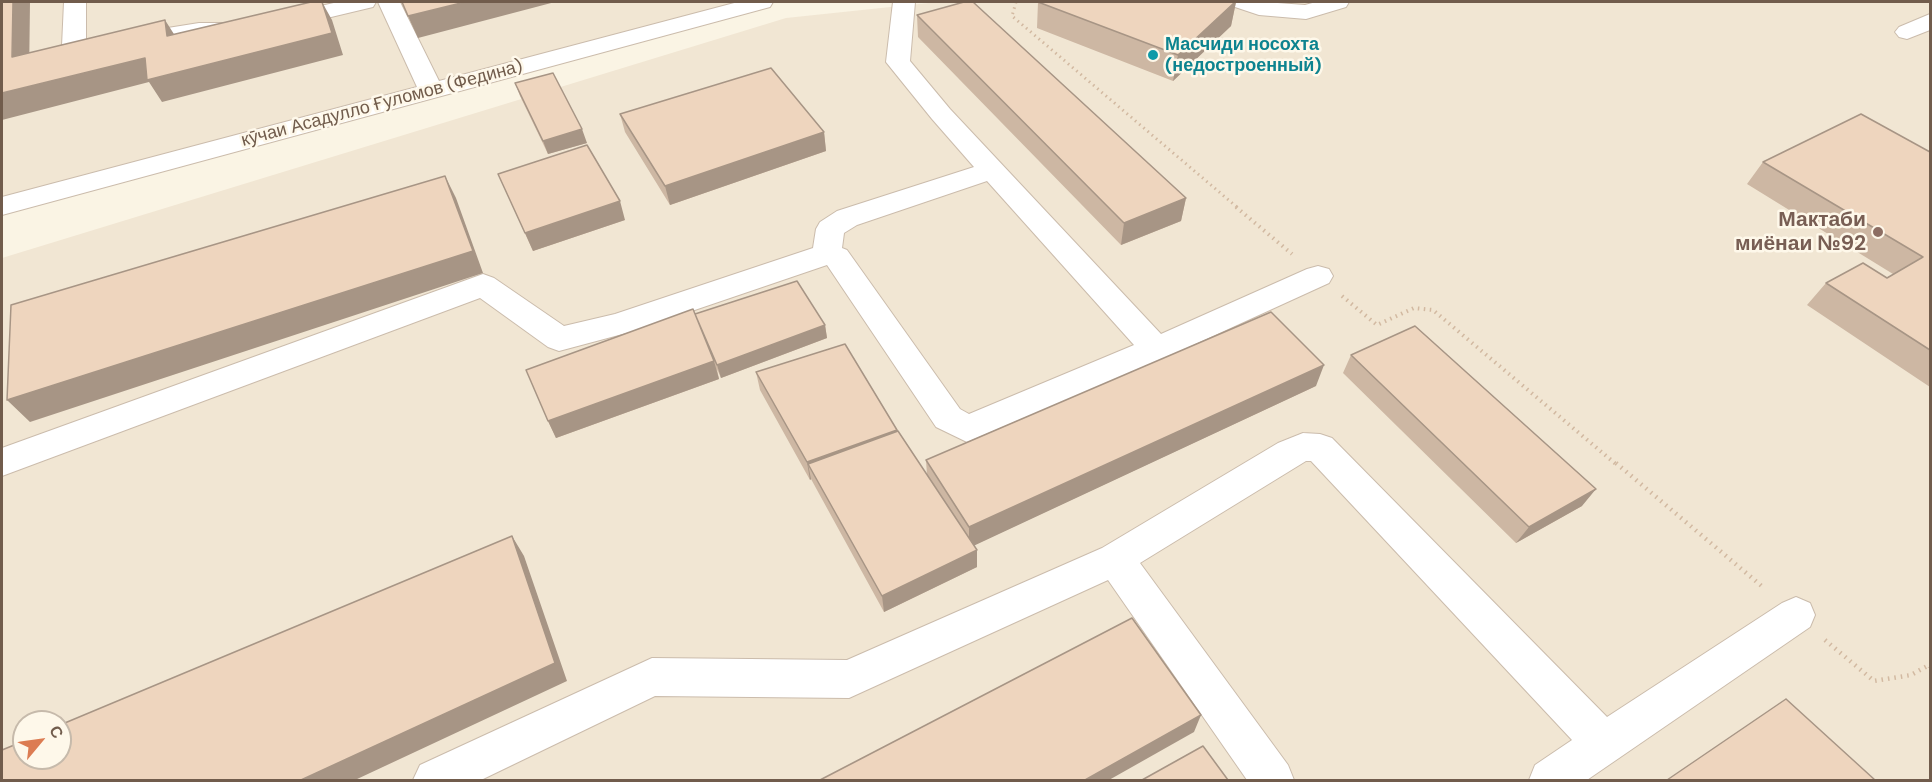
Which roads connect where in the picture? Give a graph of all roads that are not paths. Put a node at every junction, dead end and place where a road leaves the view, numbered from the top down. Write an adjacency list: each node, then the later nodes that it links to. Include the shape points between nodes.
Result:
1 (75, 2): 2 (street, via 74,46 78,50 199,30 257,27)
2 (365, 2)
3 (389, 2): 10 (street)
4 (762, 2): 10 (street, кӯчаи Асадулло Ғуломов (Федина))
5 (904, 2): 11 (street, via 897,62)
6 (1243, 2): 7 (street, via 1259,8 1306,12)
7 (1338, 2)
8 (1930, 21): 9 (street)
9 (1907, 32)
10 (431, 90): 12 (street, кӯчаи Асадулло Ғуломов (Федина))
11 (992, 170): 13 (street, via 847,218 830,229); 15 (street)
12 (2, 206)
13 (827, 254): 15 (street, via 837,258 948,418 967,429); 16 (street, via 619,324 559,339 483,285)
14 (1318, 276): 15 (street)
15 (1156, 350)
16 (2, 462)
17 (1115, 559): 19 (street, via 1290,453 1303,447 1320,448); 20 (street, via 849,679 652,677); 21 (street)
18 (1796, 615): 19 (street)
19 (1604, 744): 22 (street)
20 (435, 780)
21 (1273, 780)
22 (1550, 780)

